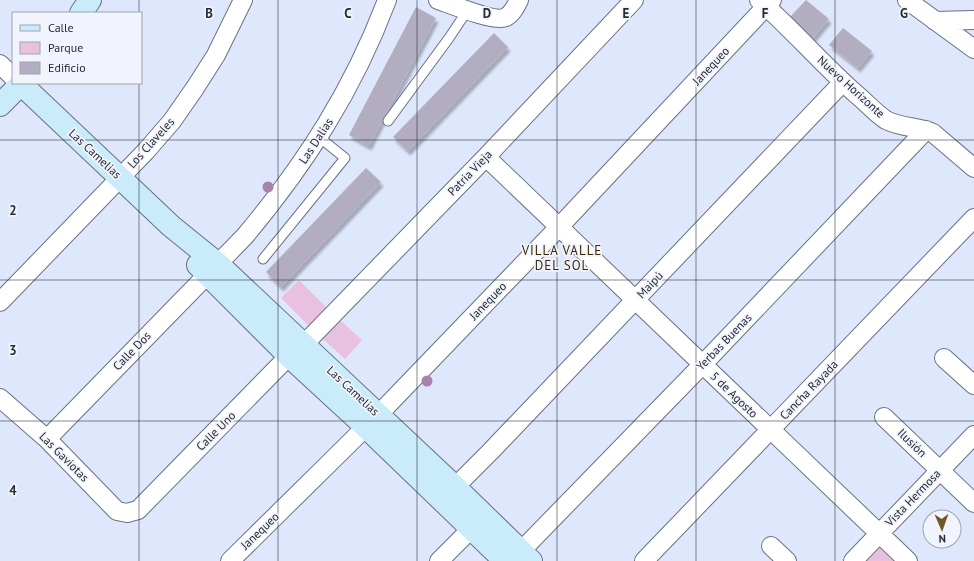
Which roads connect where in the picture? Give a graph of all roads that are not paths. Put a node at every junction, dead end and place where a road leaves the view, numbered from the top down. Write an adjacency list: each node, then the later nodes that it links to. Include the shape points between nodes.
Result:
1 (90, 0): 10 (street)
2 (243, 0): 25 (street, Los Claveles, via 216,55 190,95 172,121)
3 (387, 0): 22 (street, Las Dalias, via 360,65)
4 (438, 0): 9 (street)
5 (519, 0): 9 (street, via 506,18 493,18)
6 (634, 0): 23 (street, Patria Vieja)
7 (907, 0): 12 (street)
8 (766, 2): 16 (street, Nuevo Horizonte); 27 (street, Janequeo)
9 (466, 9): 20 (lane, via 449,38)
10 (82, 12)
11 (974, 20): 12 (street)
12 (935, 21): 13 (street)
13 (974, 49)
14 (0, 64): 15 (street, Las Camelias)
15 (12, 75)
16 (843, 82): 21 (street, Nuevo Horizonte, via 886,119); 30 (street, Maipú)
17 (17, 84): 19 (street)
18 (21, 84): 25 (street, Las Camelias)
19 (0, 106)
20 (388, 121)
21 (926, 130): 24 (street, Nuevo Horizonte); 34 (street, Yerbas Buenas)
22 (319, 137): 28 (lane, via 345,158); 29 (street, Las Dalias, via 272,205)
23 (486, 157): 27 (street, 5 de Agosto); 32 (street, Patria Vieja)
24 (974, 168)
25 (120, 178): 29 (street, Las Camelias, via 171,226 191,258); 31 (street, Los Claveles)
26 (974, 218): 39 (street, Cancha Rayada)
27 (559, 227): 30 (street, 5 de Agosto); 38 (street, Janequeo)
28 (262, 259)
29 (213, 269): 32 (street, Las Camelias); 41 (street, Calle Dos)
30 (636, 300): 34 (street, 5 de Agosto); 43 (street, Maipú)
31 (0, 302)
32 (296, 351): 38 (street, Las Camelias); 45 (street, Calle Uno, via 138,510)
33 (944, 358): 35 (street)
34 (703, 364): 39 (street, 5 de Agosto); 49 (street, Yerbas Buenas)
35 (974, 386)
36 (0, 398): 41 (street, Las Gaviotas)
37 (884, 417): 42 (street, Ilusión)
38 (372, 421): 43 (street, Las Camelias); 46 (street, Las Camelias); 50 (street, Janequeo)
39 (771, 430): 47 (street, 5 de Agosto); 52 (street, Cancha Rayada)
40 (974, 435): 42 (street, Vista Hermosa)
41 (47, 439): 45 (street, Las Gaviotas, via 117,511)
42 (940, 470): 44 (street, Ilusión); 47 (street, Vista Hermosa)
43 (455, 487): 46 (street, Las Camelias)
44 (974, 503)
45 (127, 513)
46 (477, 522): 49 (street, Las Camelias); 51 (street)
47 (879, 533): 54 (street, Vista Hermosa); 55 (street, 5 de Agosto)
48 (771, 546): 53 (street)
49 (519, 558)
50 (230, 561)
51 (439, 561)
52 (644, 561)
53 (787, 561)
54 (853, 561)
55 (908, 561)

